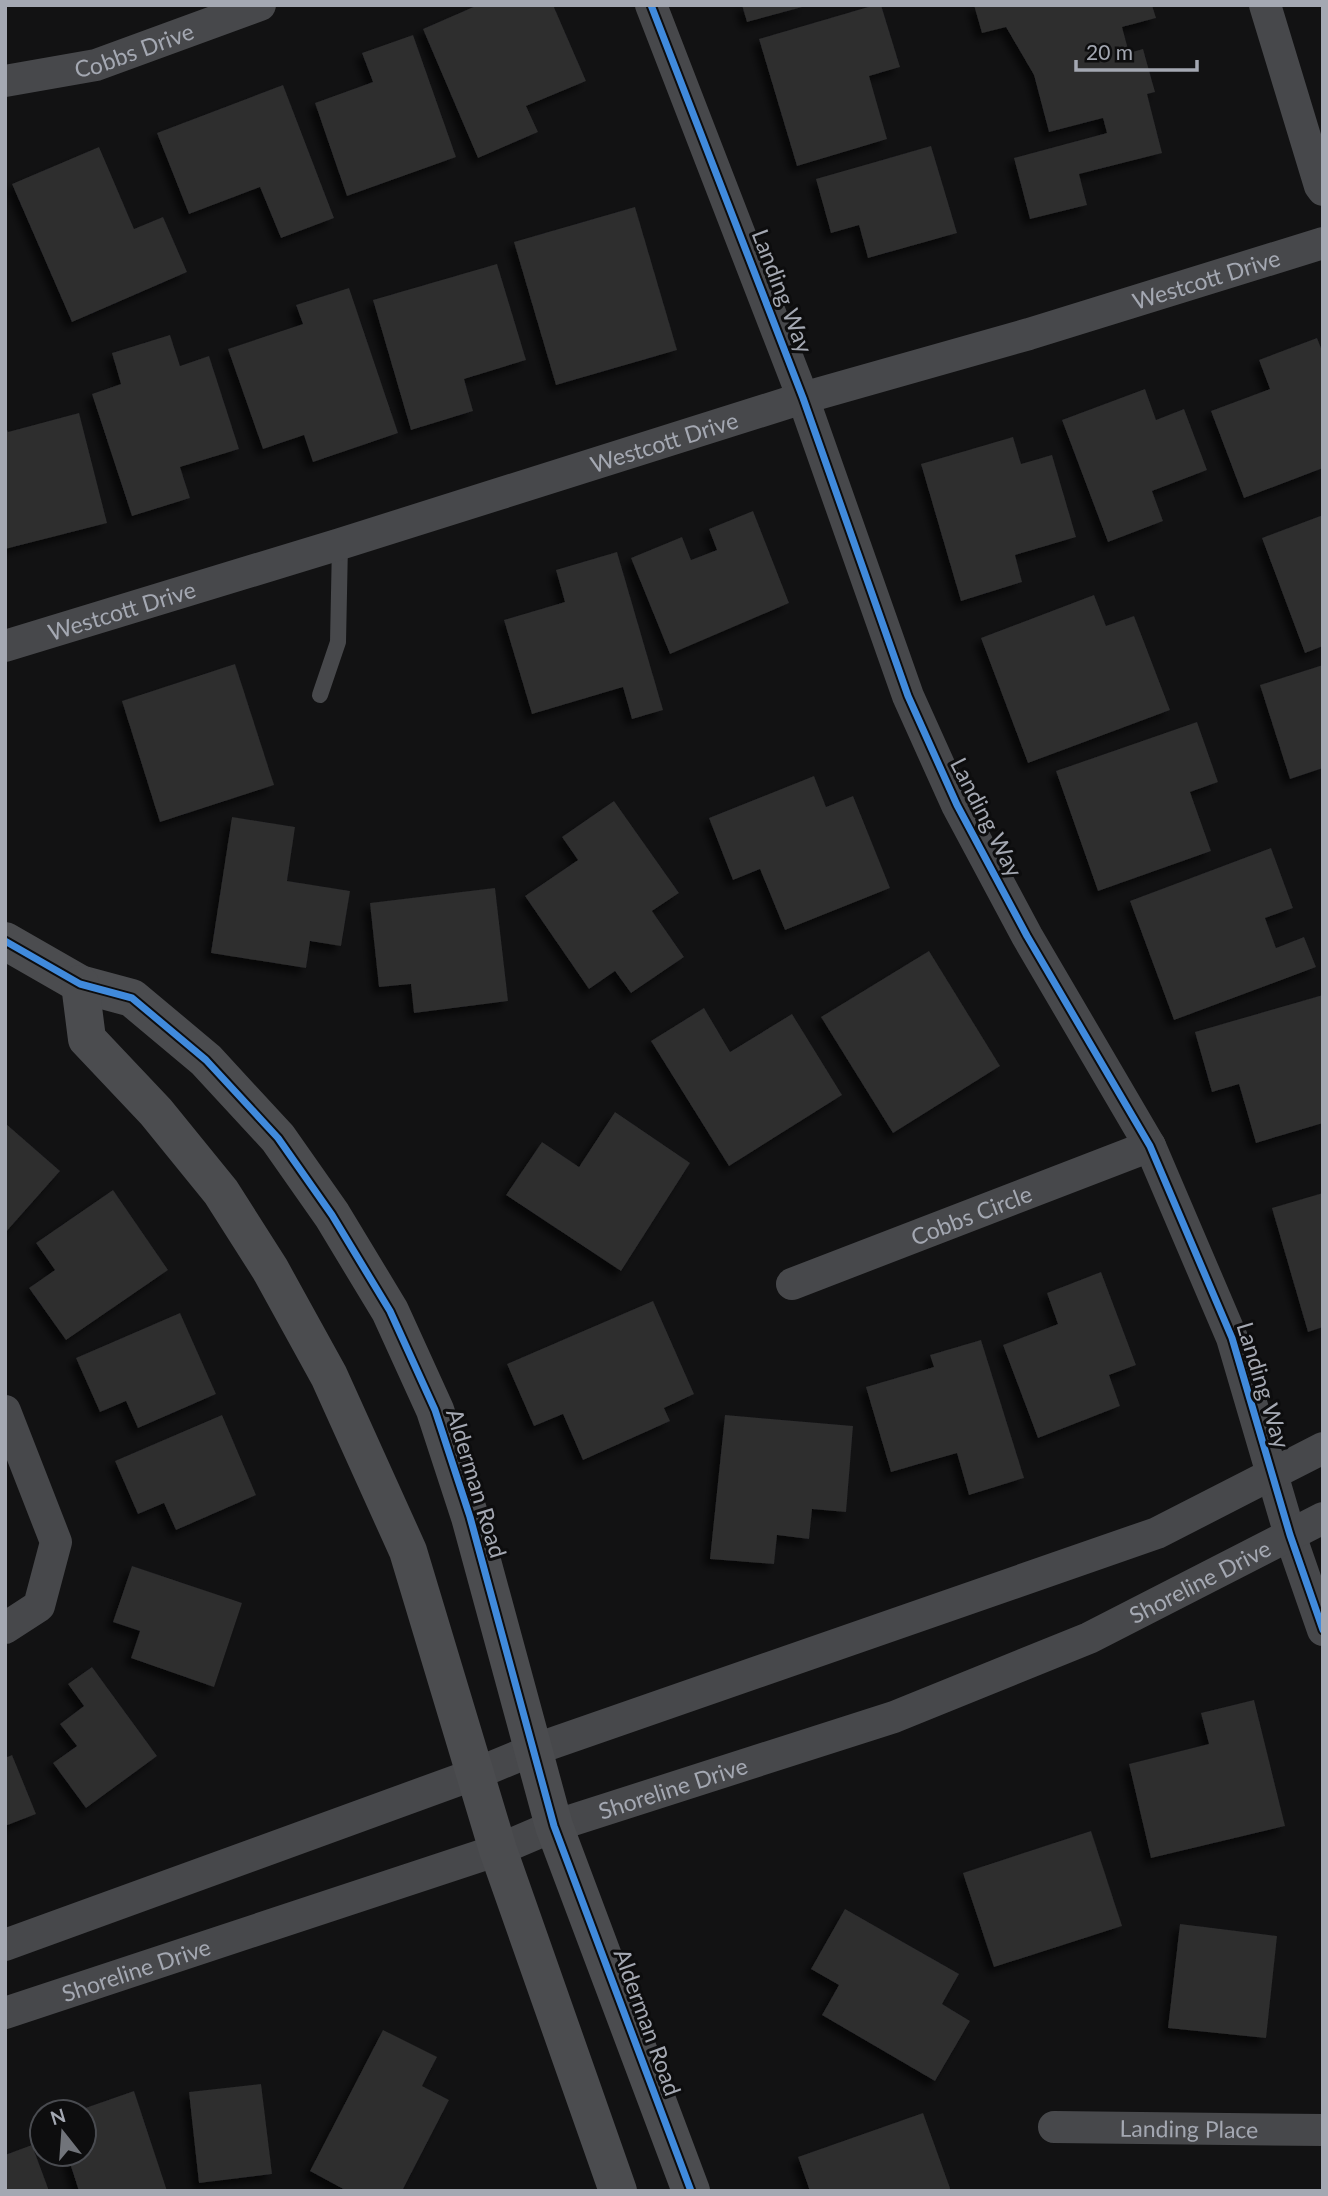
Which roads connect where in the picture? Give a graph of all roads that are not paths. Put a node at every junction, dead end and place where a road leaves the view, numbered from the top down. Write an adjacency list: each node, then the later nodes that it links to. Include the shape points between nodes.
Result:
1 (260, 5): 4 (street, Cobbs Drive, via 96,65)
2 (651, 5): 7 (street, Landing Way)
3 (1265, 5): 5 (street)
4 (5, 81)
5 (1323, 190)
6 (1323, 243): 7 (street, Westcott Drive)
7 (803, 398): 8 (street, Westcott Drive); 13 (street, Landing Way, via 908,696 957,805 1027,936)
8 (340, 544): 9 (street, Westcott Drive); 10 (lane, via 338,642)
9 (5, 646)
10 (320, 695)
11 (5, 941): 12 (street, Alderman Road)
12 (80, 984): 22 (street, Alderman Road, via 132,998 206,1060 278,1138 390,1311 435,1410 470,1517); 23 (street, via 87,1039 156,1112 221,1192 329,1376 408,1551)
13 (1150, 1146): 14 (street, Cobbs Circle); 17 (street, Landing Way, via 1232,1338)
14 (792, 1284)
15 (5, 1411): 20 (street, via 56,1542 39,1606)
16 (1323, 1448): 17 (street)
17 (1272, 1473): 19 (street, Landing Way); 22 (street, via 1157,1533)
18 (1323, 1518): 19 (street, Shoreline Drive)
19 (1290, 1535): 21 (street, Landing Way); 24 (street, Shoreline Drive, via 1088,1638 894,1717)
20 (5, 1628)
21 (1323, 1630)
22 (533, 1750): 23 (street); 24 (street, Alderman Road)
23 (475, 1774): 25 (street); 26 (street)
24 (554, 1826): 25 (street, Shoreline Drive); 31 (street, Alderman Road)
25 (498, 1850): 27 (street, Shoreline Drive); 30 (street)
26 (5, 1945)
27 (5, 2013)
28 (1054, 2127): 29 (street, Landing Place)
29 (1323, 2130)
30 (618, 2191)
31 (691, 2191)

